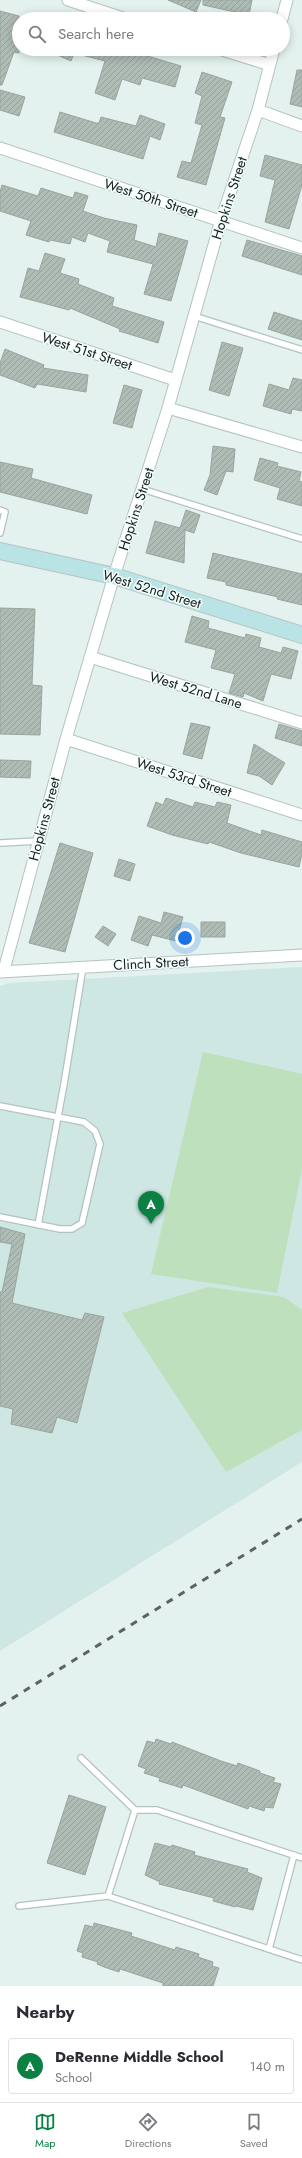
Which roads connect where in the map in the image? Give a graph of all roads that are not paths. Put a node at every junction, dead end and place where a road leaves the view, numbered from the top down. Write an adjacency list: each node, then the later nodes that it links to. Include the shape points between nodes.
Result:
1 (68, 0): 3 (street)
2 (287, 0): 4 (street)
3 (105, 12)
4 (284, 12)
5 (241, 56): 7 (street)
6 (272, 56): 7 (street, Hopkins Street)
7 (270, 65): 8 (street, Hopkins Street)
8 (258, 110): 9 (street); 11 (street, Hopkins Street)
9 (302, 126)
10 (0, 148): 11 (street, West 50th Street)
11 (221, 220): 12 (street, West 50th Street); 13 (street, Hopkins Street)
12 (302, 248)
13 (193, 316): 15 (lane); 16 (street, Hopkins Street)
14 (0, 322): 16 (street, West 51st Street)
15 (302, 350)
16 (175, 380): 17 (street, Hopkins Street)
17 (168, 408): 18 (street); 19 (street, Hopkins Street)
18 (302, 447)
19 (142, 489): 22 (lane); 24 (street, Hopkins Street)
20 (0, 510): 21 (lane, via 6,512)
21 (0, 533)
22 (302, 538)
23 (0, 551): 24 (main road, West 52nd Street)
24 (114, 576): 25 (main road, West 52nd Street); 26 (street, Hopkins Street)
25 (302, 635)
26 (90, 657): 27 (street, West 52nd Lane); 28 (street, Hopkins Street)
27 (302, 723)
28 (66, 739): 29 (street, West 53rd Street); 30 (street, Hopkins Street)
29 (302, 815)
30 (39, 841): 31 (lane); 34 (street, Hopkins Street)
31 (0, 843)
32 (302, 954): 33 (street, Clinch Street)
33 (83, 967): 34 (street, Clinch Street); 36 (lane)
34 (2, 971)
35 (0, 1106): 36 (lane)
36 (58, 1118): 38 (lane); 38 (lane, via 84,1122 95,1131 100,1144 82,1223 72,1229)
37 (0, 1217): 38 (lane)
38 (38, 1225)
39 (81, 1758): 40 (lane)
40 (135, 1810): 41 (lane, via 157,1810); 43 (lane)
41 (294, 1855): 42 (lane); 45 (lane)
42 (302, 1858)
43 (108, 1896): 44 (lane); 45 (lane)
44 (19, 1906)
45 (269, 1949): 46 (lane)
46 (302, 1960)

